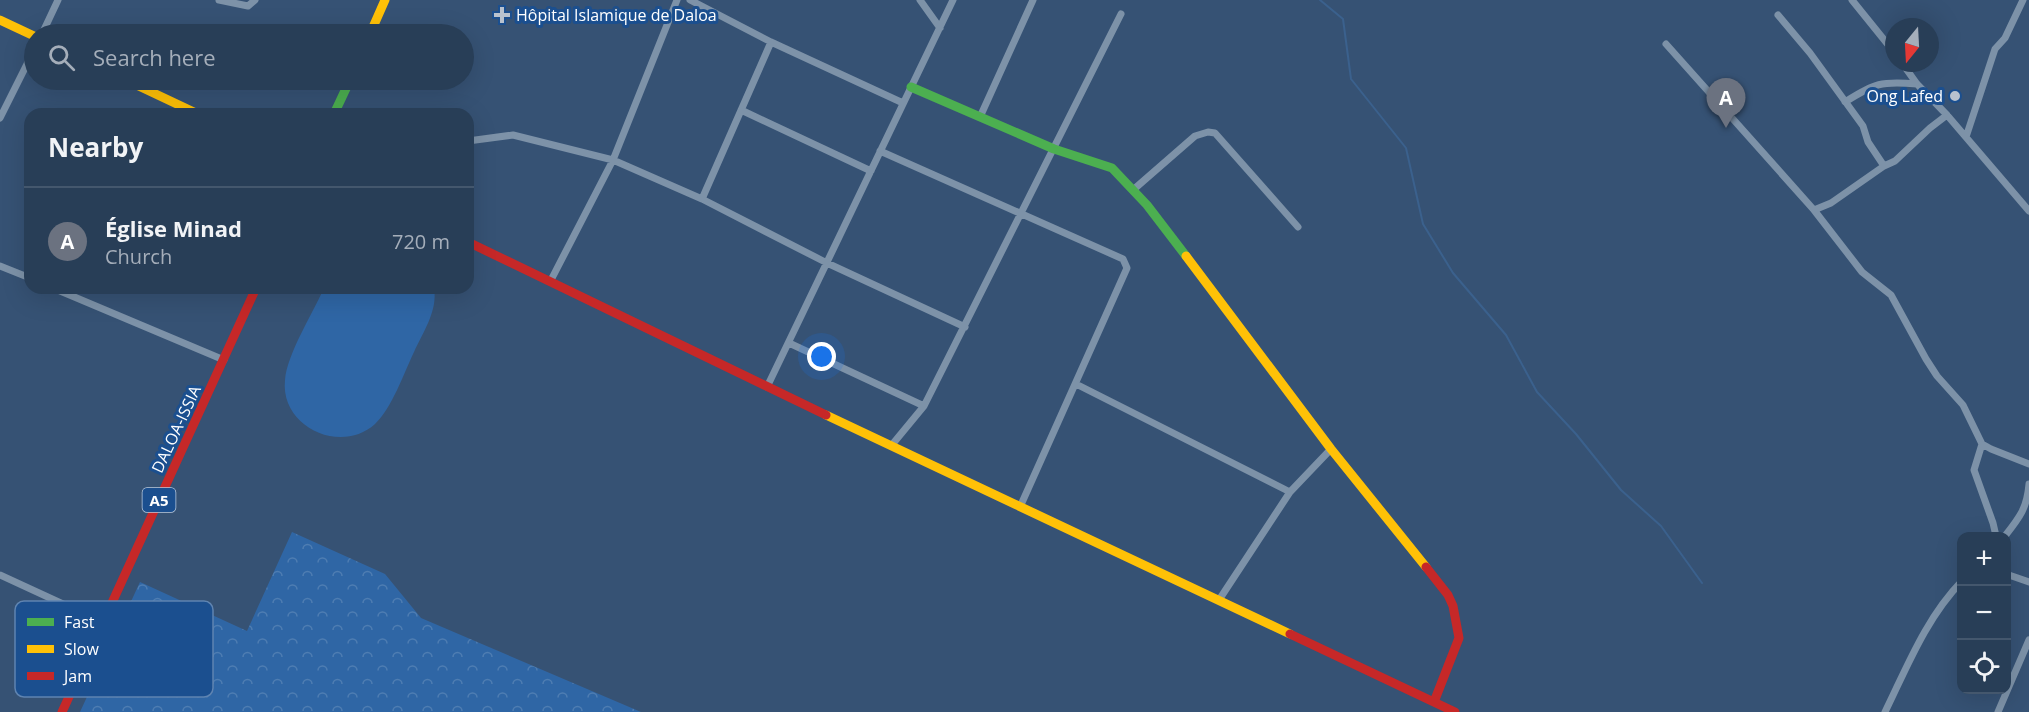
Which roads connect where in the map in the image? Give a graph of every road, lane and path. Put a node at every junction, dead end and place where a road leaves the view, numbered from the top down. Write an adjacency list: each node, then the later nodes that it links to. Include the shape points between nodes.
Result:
1 (58, 0): 15 (street)
2 (219, 0): 3 (street, via 248,6)
3 (255, 0)
4 (385, 0): 16 (street)
5 (676, 0): 40 (street)
6 (690, 0): 20 (street)
7 (920, 0): 17 (street)
8 (953, 0): 17 (street)
9 (1033, 0): 34 (street)
10 (1852, 0): 19 (street)
11 (2023, 0): 36 (street, via 2005,38 1995,49)
12 (1120, 14): 38 (street)
13 (1778, 15): 28 (street)
14 (0, 20): 18 (street)
15 (47, 24)
16 (374, 24)
17 (940, 28): 25 (street)
18 (24, 31)
19 (1885, 41)
20 (771, 42): 29 (street); 32 (street)
21 (1666, 44): 45 (street)
22 (24, 70): 35 (street)
23 (1908, 72): 24 (street)
24 (1917, 84): 28 (street, via 1890,82 1869,87); 33 (street)
25 (911, 87): 29 (street); 34 (street)
26 (147, 90): 30 (street)
27 (345, 90): 31 (street)
28 (1845, 102): 41 (street)
29 (903, 103): 39 (street)
30 (185, 108)
31 (337, 108)
32 (741, 110): 42 (street); 44 (street)
33 (1947, 115): 36 (street); 41 (street, via 1905,153)
34 (980, 117): 38 (street)
35 (0, 118)
36 (1966, 137): 46 (street)
37 (474, 140): 40 (street, via 513,135)
38 (1054, 149): 43 (street, via 1112,168); 47 (street)
39 (880, 151): 42 (street); 47 (street)
40 (614, 160): 44 (street); 53 (street)
41 (1884, 166): 45 (street, via 1831,203)
42 (871, 171): 50 (street)
43 (1134, 190): 48 (street, via 1195,136 1215,133); 64 (street)
44 (702, 199): 50 (street)
45 (1814, 210): 62 (street, via 1862,272 1897,303 1937,376 1964,405)
46 (2029, 211)
47 (1022, 215): 56 (street); 59 (street, via 1123,259 1127,268)
48 (1298, 227)
49 (474, 245): 53 (street)
50 (827, 263): 56 (street); 57 (street)
51 (0, 266): 52 (street)
52 (24, 276)
53 (550, 282): 60 (street)
54 (67, 294): 58 (street)
55 (253, 294): 58 (street, DALOA-ISSIA / A5)
56 (965, 327): 61 (street)
57 (789, 343): 60 (street); 61 (street)
58 (224, 360): 77 (street, DALOA-ISSIA / A5)
59 (1076, 384): 67 (street); 68 (street)
60 (767, 387): 63 (street)
61 (924, 406): 63 (street)
62 (1982, 444): 65 (street); 69 (street, via 1974,470)
63 (891, 446): 68 (street)
64 (1331, 449): 67 (street); 80 (street, via 1453,606 1459,638)
65 (2029, 465)
66 (2029, 484): 70 (street, via 2027,502)
67 (1290, 492): 75 (street)
68 (1020, 507): 75 (street)
69 (1995, 532)
70 (2009, 532)
71 (0, 575): 76 (street)
72 (2011, 575): 73 (street)
73 (2029, 582)
74 (1958, 586): 83 (street, via 1916,647)
75 (1219, 600): 80 (street)
76 (56, 601)
77 (112, 601)
78 (2029, 640): 84 (street)
79 (69, 697): 81 (street, DALOA-ISSIA / A5)
80 (1434, 702): 82 (street)
81 (62, 712)
82 (1455, 712)
83 (1885, 712)
84 (1998, 712)

